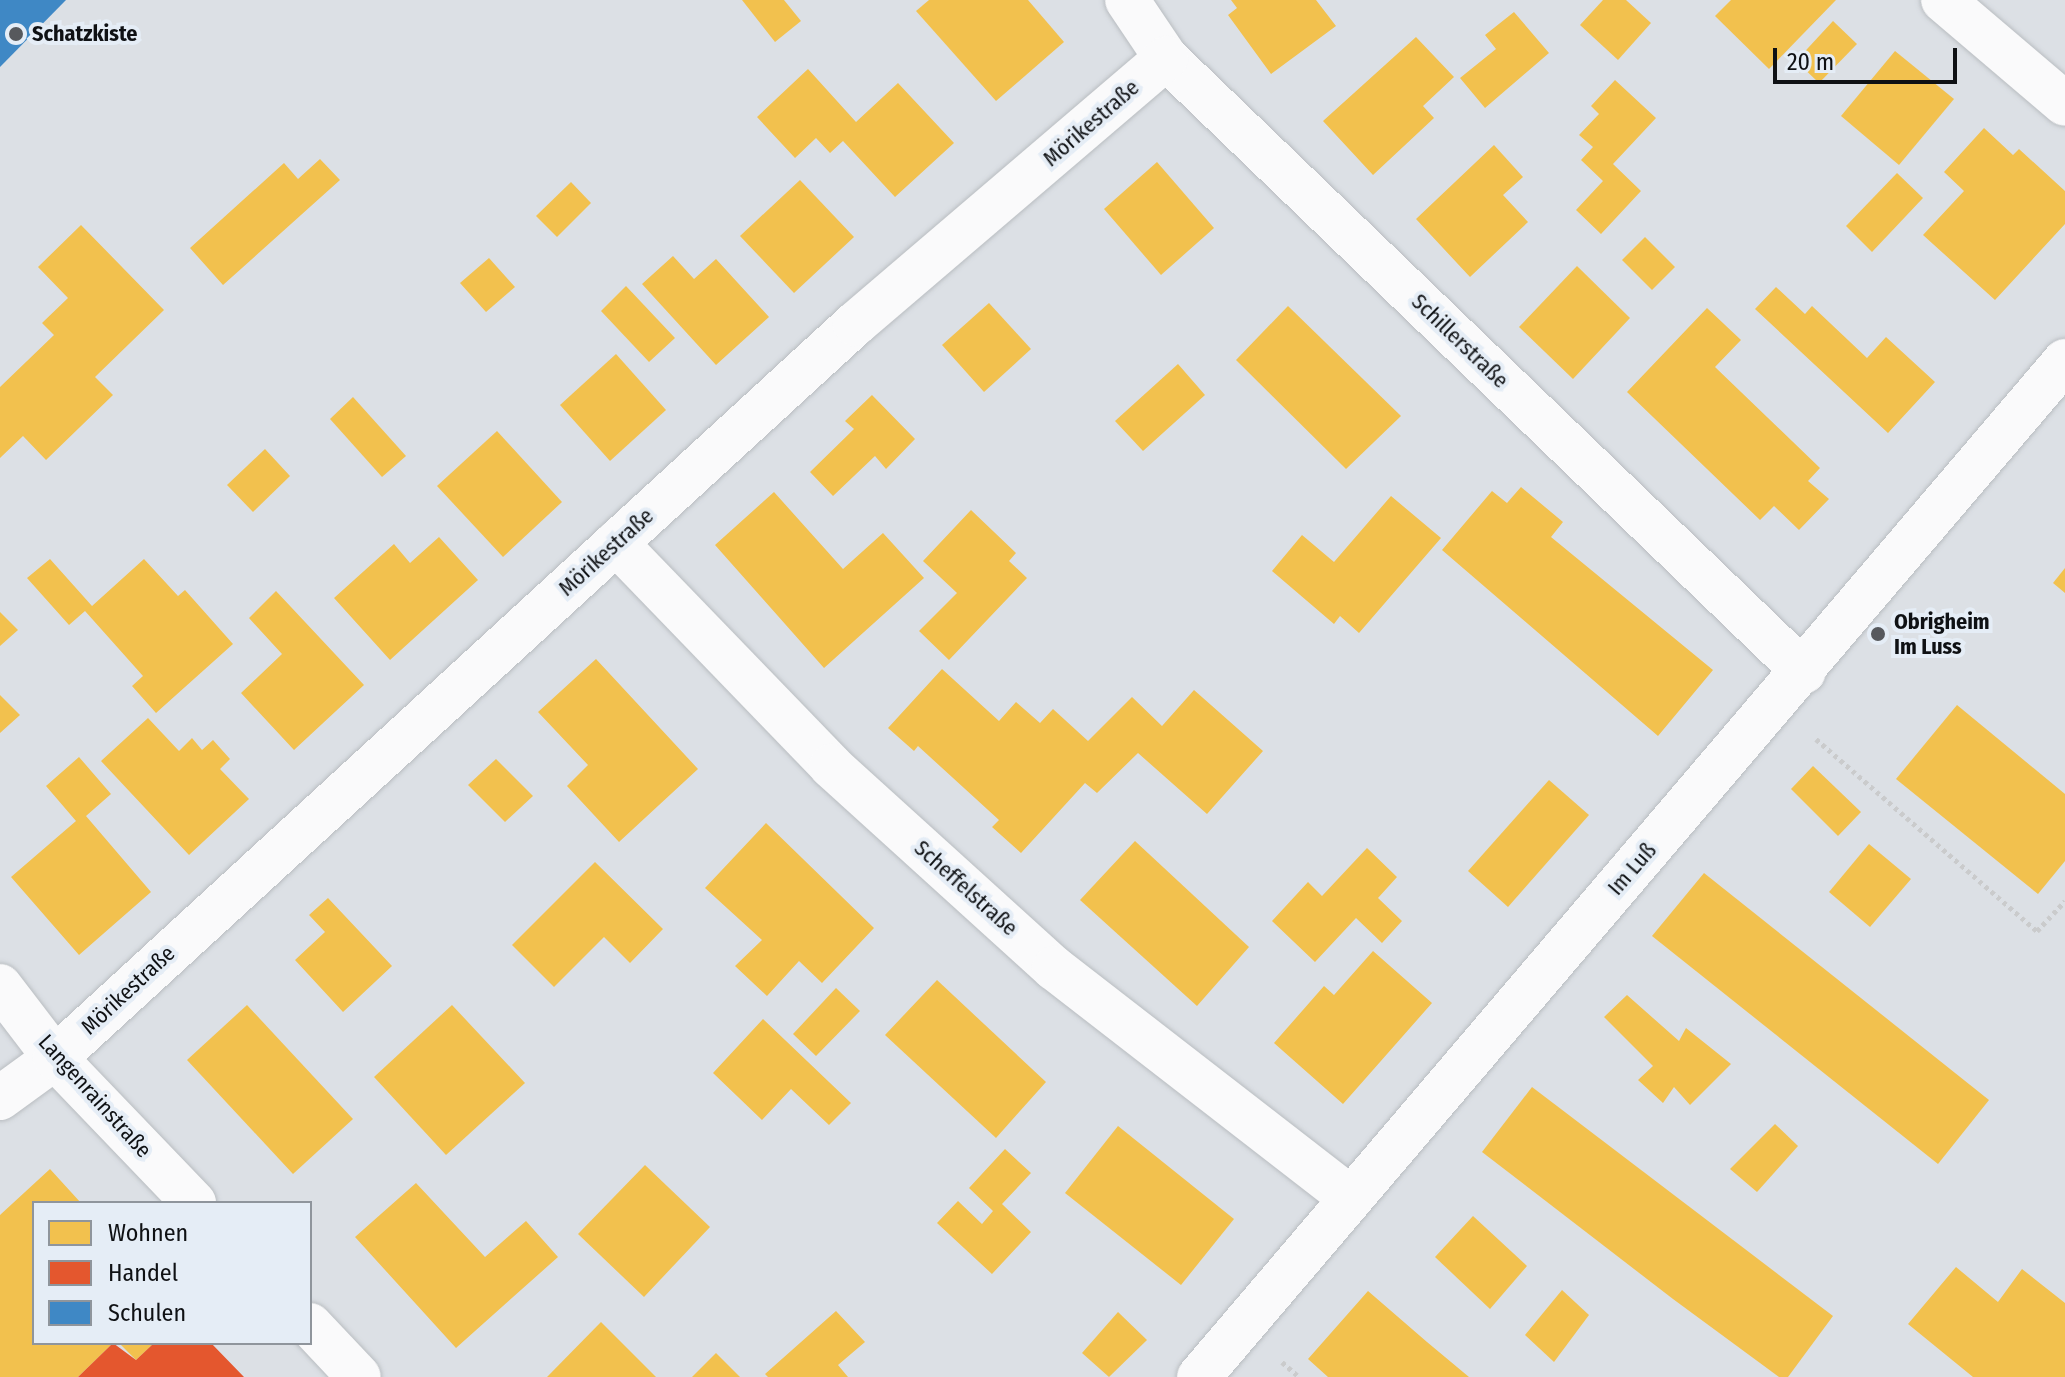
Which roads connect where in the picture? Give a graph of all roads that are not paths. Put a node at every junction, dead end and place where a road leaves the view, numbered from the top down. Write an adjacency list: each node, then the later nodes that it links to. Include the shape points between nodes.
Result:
1 (1127, 0): 3 (street, Schillerstraße)
2 (1943, 0): 4 (street)
3 (1166, 58): 6 (street, Mörikestraße, via 855,324); 7 (street, Schillerstraße)
4 (2065, 104)
5 (2065, 361): 7 (street, Im Luß)
6 (616, 543): 9 (street, Mörikestraße); 11 (street, Scheffelstraße, via 831,766 1054,968)
7 (1804, 672): 11 (street, Im Luß)
8 (0, 986): 9 (street, Langenrainstraße)
9 (55, 1058): 10 (street, Mörikestraße); 12 (street, Langenrainstraße)
10 (0, 1098)
11 (1348, 1196): 15 (street, Im Luß)
12 (192, 1201)
13 (312, 1327): 14 (street)
14 (359, 1377)
15 (1199, 1377)

